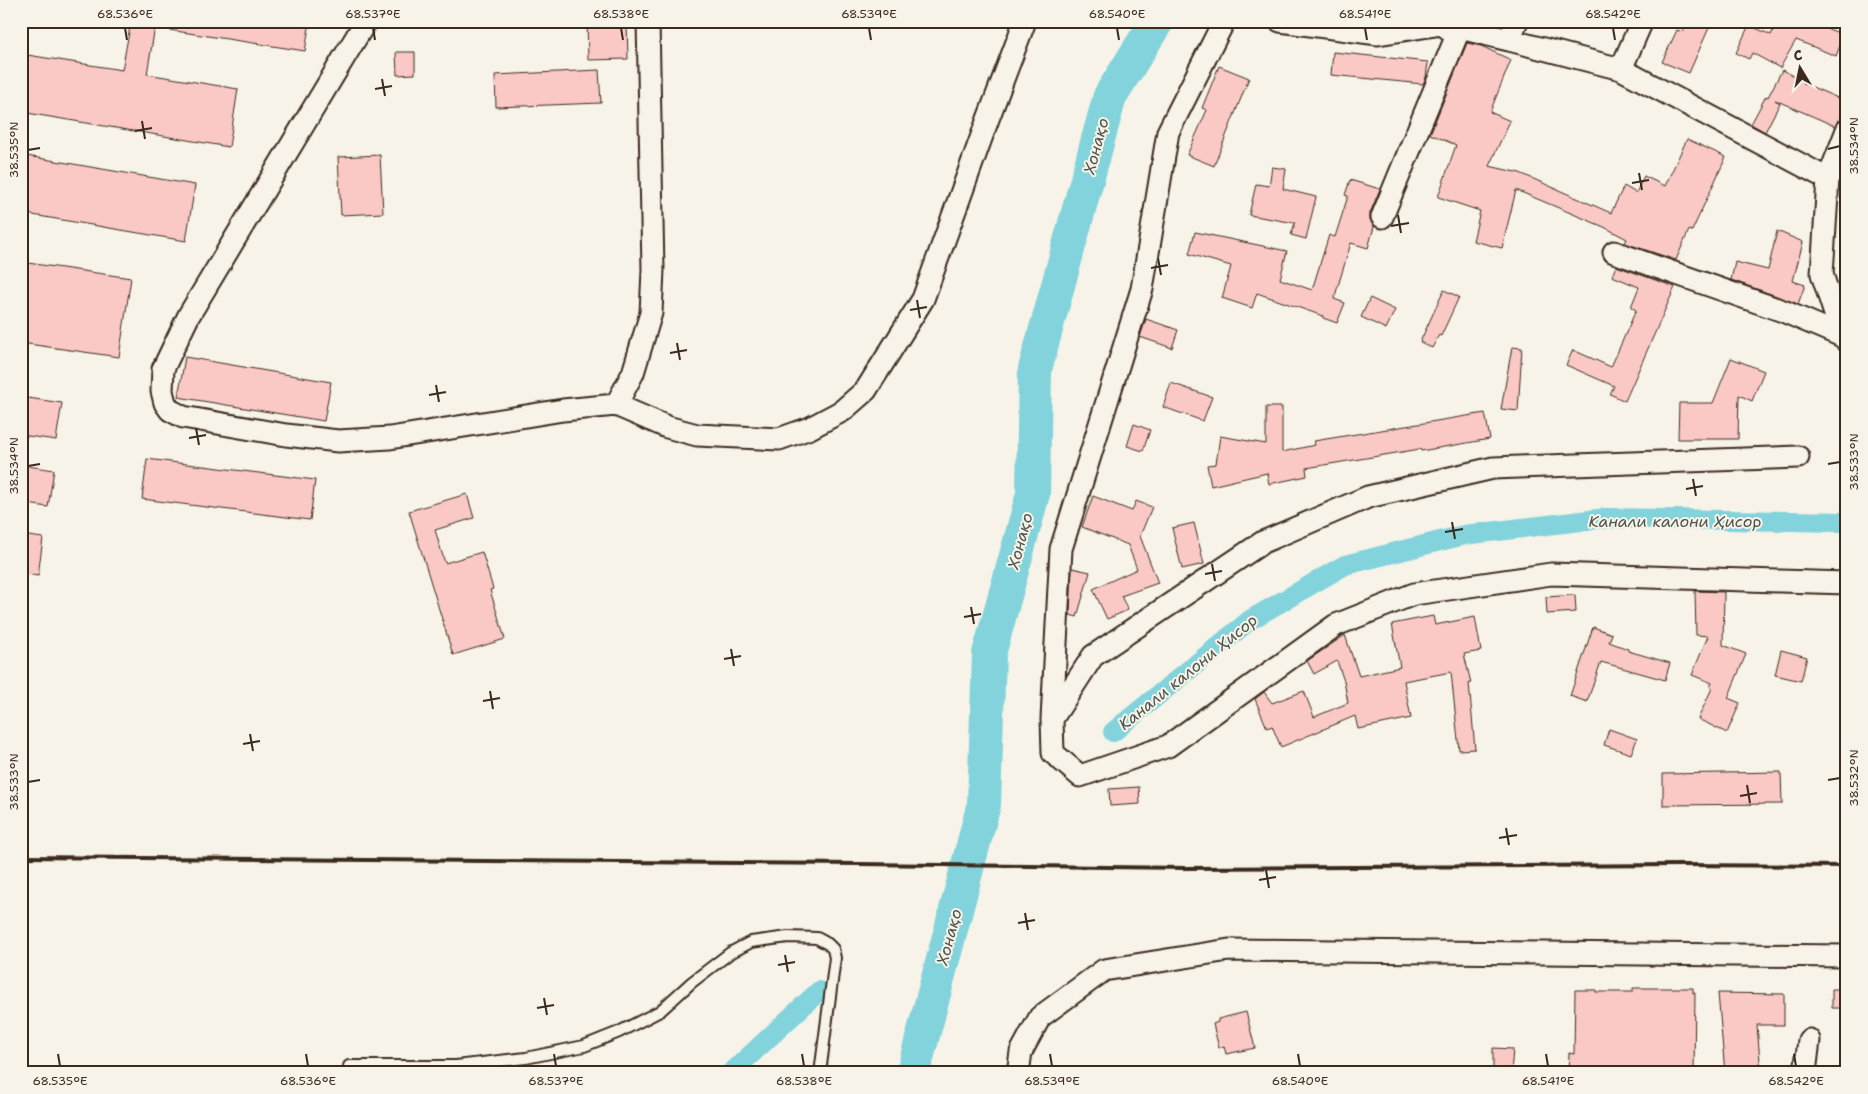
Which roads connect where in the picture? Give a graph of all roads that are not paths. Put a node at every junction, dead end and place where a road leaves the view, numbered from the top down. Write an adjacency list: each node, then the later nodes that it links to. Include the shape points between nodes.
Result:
1 (366, 21): 15 (street, via 189,315 163,369 165,403 183,417 338,441 390,438 563,410)
2 (648, 21): 15 (street, via 652,313 633,373)
3 (1025, 21): 15 (street, via 923,299 866,390 842,411 810,428 779,439 697,435 667,427)
4 (1224, 21): 18 (street, via 1168,132 1142,289 1062,549)
5 (1280, 21): 7 (street, via 1378,34)
6 (1642, 21): 9 (street)
7 (1442, 22): 8 (street); 12 (street, via 1457,35)
8 (1513, 31): 9 (street)
9 (1621, 69): 11 (street)
10 (1847, 130): 11 (street)
11 (1828, 179): 14 (street, via 1822,274)
12 (1382, 217)
13 (1614, 252): 14 (street)
14 (1845, 336)
15 (616, 405)
16 (1798, 457): 18 (street, via 1493,468 1368,497 1263,542 1093,656)
17 (1847, 583): 18 (street, via 1551,574 1414,594 1336,625 1168,746 1080,776 1053,754)
18 (1052, 719)
19 (1847, 956): 23 (street, via 1229,950 1104,970 1040,1017 1021,1052)
20 (1809, 1040): 24 (street)
21 (349, 1066): 22 (lane, via 456,1066 526,1058 584,1046 660,1011 730,953 751,942 788,937 817,938 828,944 835,958)
22 (820, 1073)
23 (1018, 1073)
24 (1805, 1073)

